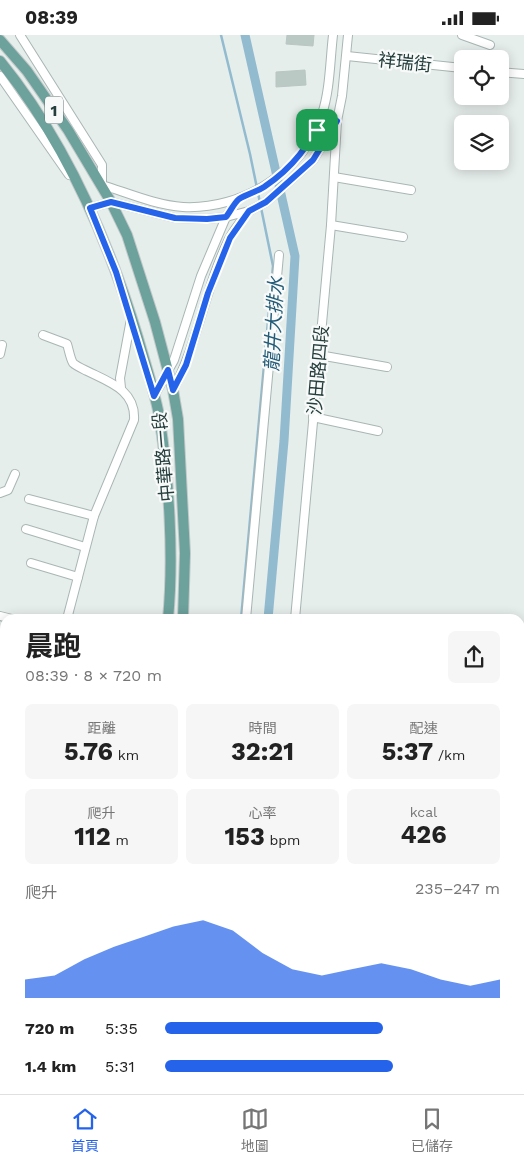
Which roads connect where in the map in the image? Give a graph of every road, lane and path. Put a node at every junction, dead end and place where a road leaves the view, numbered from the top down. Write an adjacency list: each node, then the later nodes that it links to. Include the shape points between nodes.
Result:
1 (20, 35): 16 (street, via 102,165)
2 (333, 35): 13 (street)
3 (348, 35): 7 (street, 沙田路四段)
4 (462, 35): 6 (street)
5 (0, 40): 16 (main road, 1, via 27,71)
6 (490, 45)
7 (346, 56): 9 (street, 祥瑞街); 14 (street, 沙田路四段)
8 (0, 61): 20 (main road, 中華路一段 / 1, via 81,187)
9 (454, 67)
10 (509, 73): 11 (street)
11 (524, 75)
12 (0, 76): 20 (street)
13 (323, 113): 14 (street); 18 (street, via 317,130 281,174 262,188)
14 (337, 121): 15 (street, 沙田路四段); 21 (street, via 313,160 266,202)
15 (334, 177): 17 (street); 23 (street, 沙田路四段)
16 (102, 185): 18 (street, via 183,207); 19 (main road, 中華路一段 / 1)
17 (411, 190)
18 (238, 199): 22 (street)
19 (111, 202): 20 (street); 22 (street, via 175,218); 32 (main road, 中華路一段 / 1, via 127,235)
20 (90, 208): 26 (main road, 中華路一段 / 1)
21 (249, 211): 22 (street); 34 (street, via 230,238 208,293 186,365)
22 (226, 217): 32 (street)
23 (331, 225): 24 (street); 30 (street, 沙田路四段)
24 (403, 237)
25 (279, 255): 49 (street)
26 (132, 318): 33 (street); 35 (main road, 中華路一段 / 1)
27 (44, 335): 33 (street, via 66,345 73,363)
28 (2, 345): 29 (street)
29 (0, 354)
30 (319, 355): 31 (street); 36 (street, 沙田路四段)
31 (387, 367)
32 (168, 370): 34 (main road, 中華路一段 / 1); 35 (street)
33 (121, 388): 41 (street, via 133,405 134,420)
34 (173, 390): 48 (main road, 中華路一段 / 1, via 183,492 186,580)
35 (154, 396): 47 (main road, 中華路一段 / 1, via 168,496)
36 (313, 417): 37 (street); 50 (street, 沙田路四段)
37 (378, 431)
38 (14, 475): 39 (street, via 8,490)
39 (0, 493)
40 (29, 499): 41 (street)
41 (94, 516): 43 (street)
42 (26, 529): 43 (street)
43 (85, 547): 45 (street)
44 (31, 563): 45 (street)
45 (78, 577): 46 (street)
46 (68, 614)
47 (168, 614)
48 (183, 614)
49 (246, 614)
50 (295, 614)

